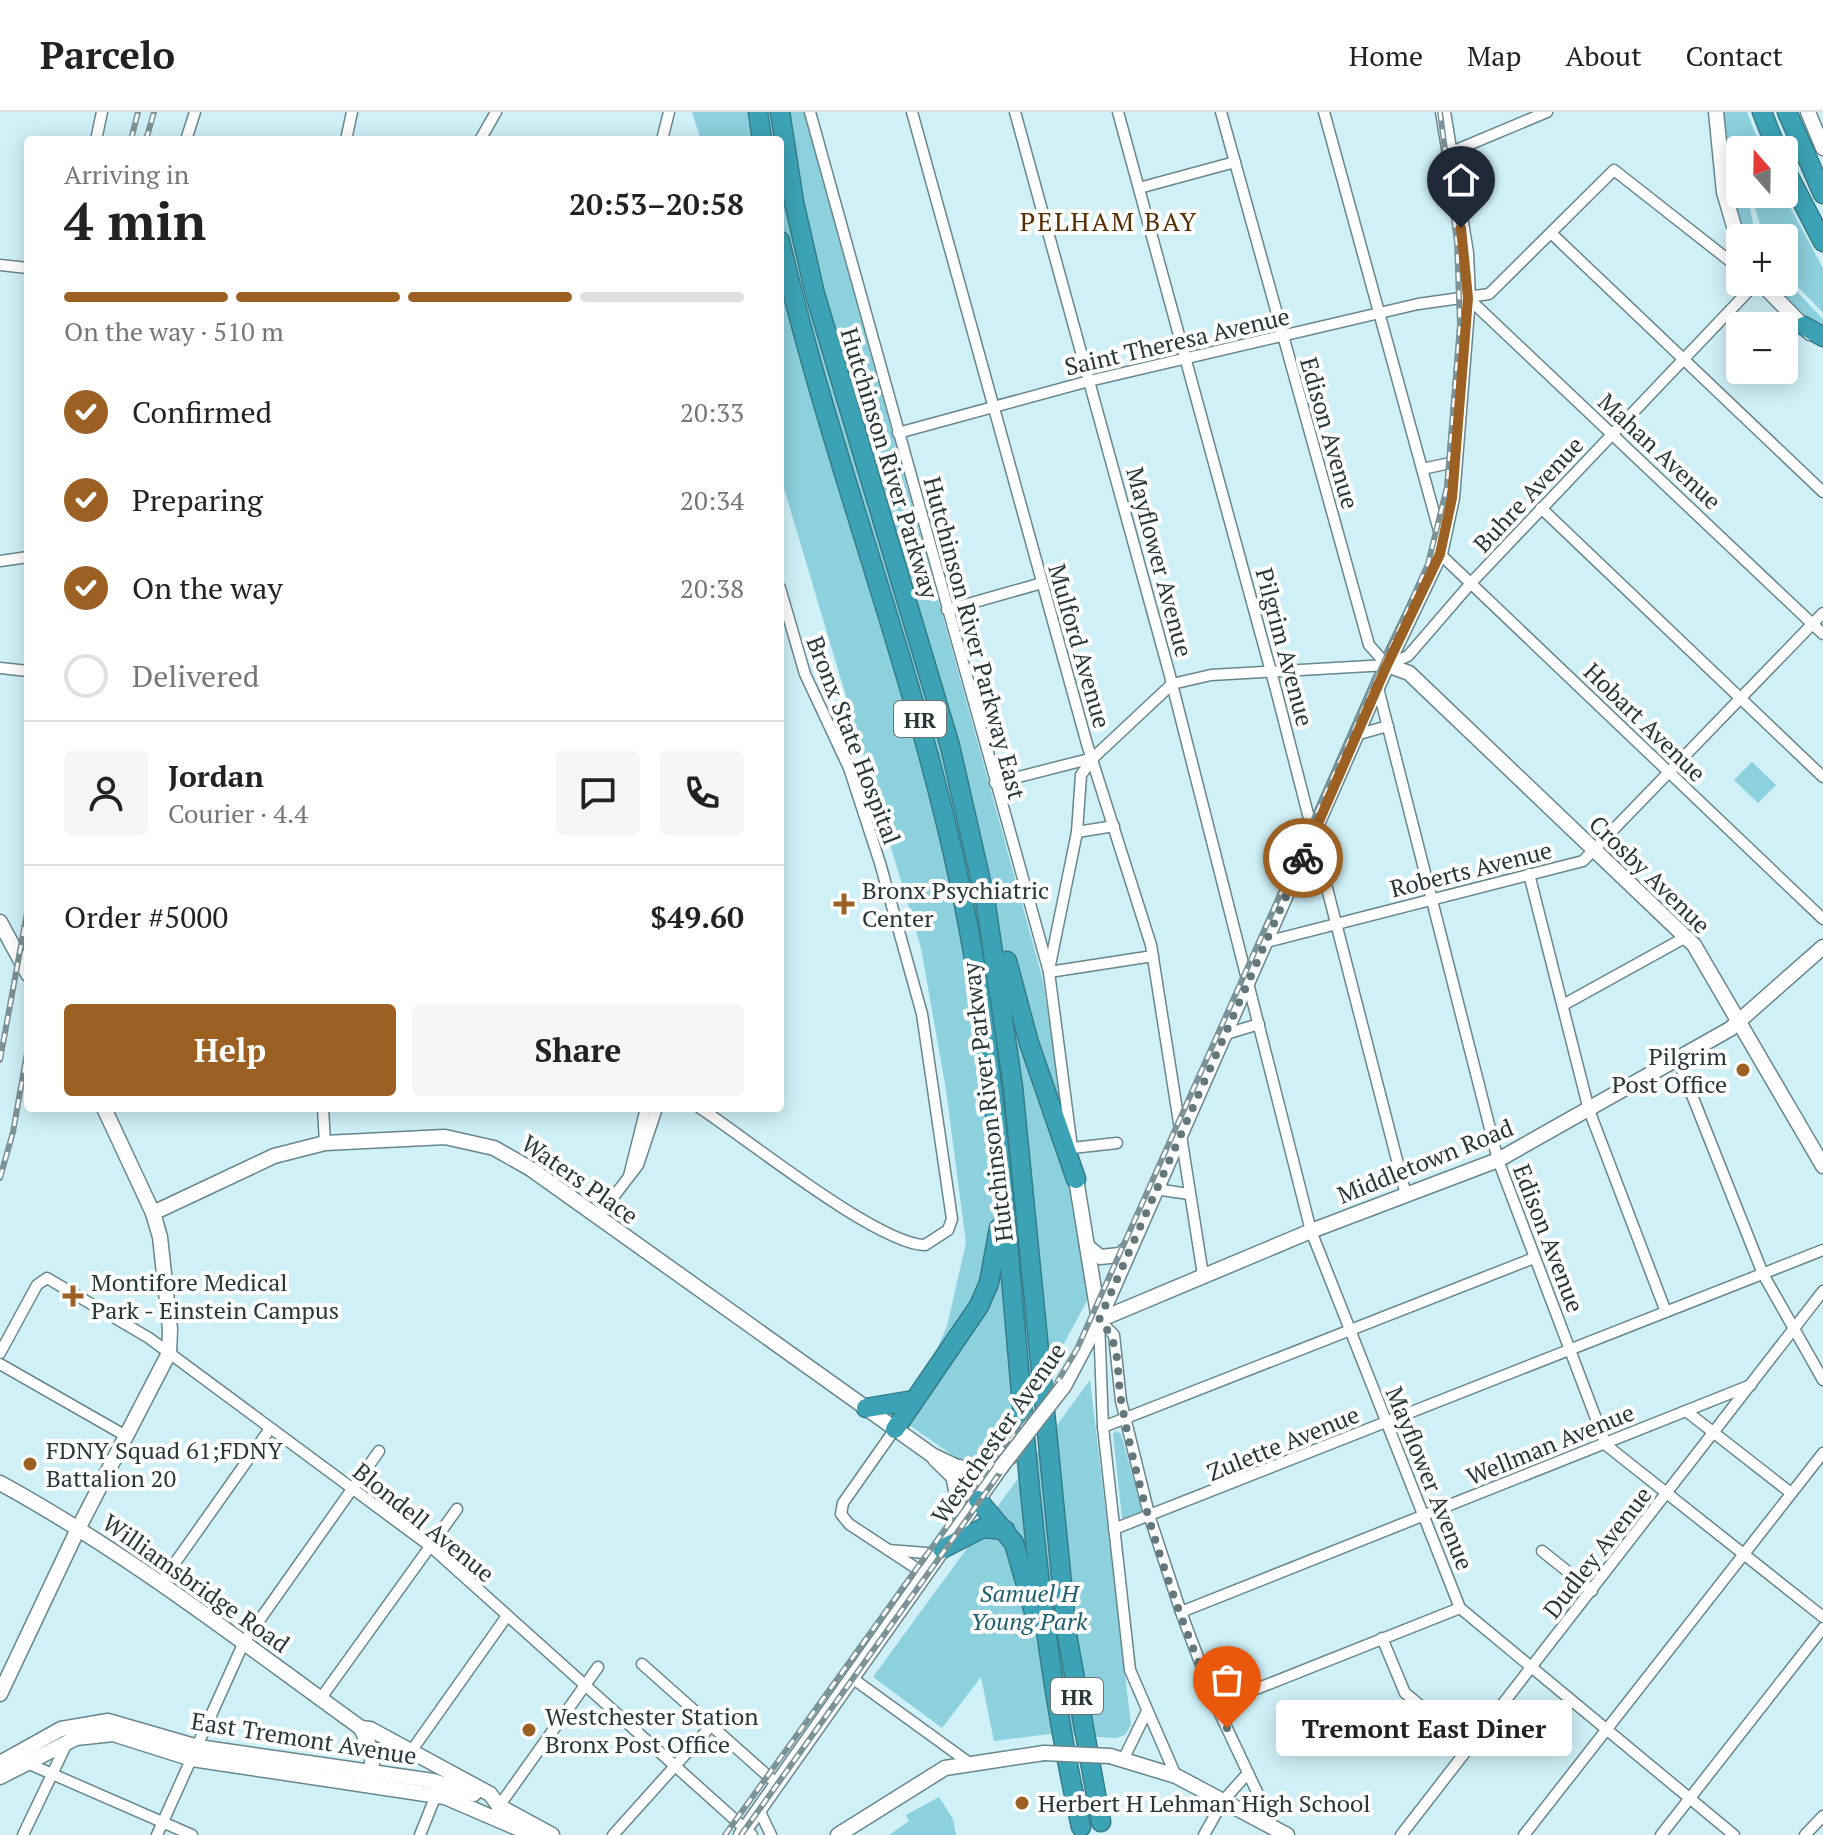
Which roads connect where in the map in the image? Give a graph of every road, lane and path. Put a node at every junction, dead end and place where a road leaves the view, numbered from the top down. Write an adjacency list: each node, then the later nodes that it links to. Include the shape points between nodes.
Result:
1 (102, 112): 20 (street)
2 (195, 112): 21 (street)
3 (352, 112): 22 (street)
4 (496, 112): 23 (street)
5 (669, 112): 24 (street)
6 (758, 112): 25 (highway)
7 (780, 112): 26 (highway, Hutchinson River Parkway / HR)
8 (811, 112): 54 (street, Hutchinson River Parkway East)
9 (912, 112): 53 (street, Mulford Avenue)
10 (1015, 112): 52 (street, Mayflower Avenue)
11 (1118, 112): 32 (street, Pilgrim Avenue)
12 (1221, 112): 31 (street, Edison Avenue)
13 (1324, 112): 45 (street)
14 (1443, 112): 30 (main road, Westchester Avenue)
15 (1547, 112): 30 (street)
16 (1716, 112): 35 (main road, via 1724,192)
17 (1762, 112): 27 (highway)
18 (1787, 112): 34 (highway)
19 (1808, 112): 29 (main road)
20 (97, 136)
21 (187, 136)
22 (347, 136)
23 (482, 136)
24 (663, 136)
25 (761, 136)
26 (784, 136)
27 (1771, 136)
28 (784, 138): 86 (highway, Hutchinson River Parkway / HR, via 819,309 950,746)
29 (1823, 148)
30 (1449, 153): 44 (main road, Westchester Avenue)
31 (1235, 162): 32 (street); 47 (street, Edison Avenue)
32 (1139, 188): 50 (street, Pilgrim Avenue)
33 (1798, 194): 37 (highway)
34 (1823, 194)
35 (1733, 224)
36 (1551, 233): 39 (street, Saint Theresa Avenue, via 1614,170); 44 (street, Saint Theresa Avenue, via 1489,294); 51 (street)
37 (1823, 242)
38 (784, 256): 123 (highway, Hutchinson River Parkway / HR, via 938,785 977,976)
39 (1726, 258)
40 (0, 265): 41 (street)
41 (24, 268)
42 (1745, 296): 51 (street, Buhre Avenue)
43 (1773, 296): 46 (main road)
44 (1468, 298): 45 (street, Saint Theresa Avenue); 55 (street, Mahan Avenue); 56 (main road, Westchester Avenue)
45 (1379, 314): 47 (street, Saint Theresa Avenue); 57 (street)
46 (1804, 326): 48 (highway); 49 (main road)
47 (1283, 336): 50 (street, Saint Theresa Avenue); 70 (street, Edison Avenue, via 1369,645)
48 (1823, 337)
49 (1823, 345)
50 (1186, 358): 52 (street, Saint Theresa Avenue); 73 (street, Pilgrim Avenue)
51 (1684, 359): 55 (street, Buhre Avenue); 58 (street)
52 (1089, 381): 53 (street, Saint Theresa Avenue); 74 (street, Mayflower Avenue)
53 (994, 408): 54 (street, Saint Theresa Avenue); 63 (street, Mulford Avenue)
54 (898, 433): 66 (street, Hutchinson River Parkway East)
55 (1613, 434): 59 (street, Buhre Avenue); 68 (street, Mahan Avenue)
56 (1455, 462): 57 (street); 60 (main road, Westchester Avenue)
57 (1422, 469): 60 (street)
58 (1823, 492)
59 (1541, 508): 64 (street, Buhre Avenue); 76 (street)
60 (1441, 548): 64 (street, Hobart Avenue); 70 (main road, Westchester Avenue)
61 (24, 558): 62 (street)
62 (0, 561)
63 (1042, 583): 66 (street); 79 (street, Mulford Avenue)
64 (1471, 583): 70 (street, Buhre Avenue, via 1408,656); 80 (street, Hobart Avenue)
65 (784, 601): 110 (street, Bronx State Hospital, via 809,684 849,768 922,1014 952,1219 948,1230 925,1245 897,1238)
66 (947, 610): 82 (street, Hutchinson River Parkway East)
67 (1823, 613): 68 (street, Roberts Avenue)
68 (1812, 624): 69 (street, Mahan Avenue); 76 (street, Roberts Avenue)
69 (1823, 634)
70 (1387, 665): 73 (street); 75 (main road, Westchester Avenue); 87 (main road, Crosby Avenue, via 1407,670)
71 (0, 668): 72 (street)
72 (24, 671)
73 (1271, 672): 74 (street, via 1211,675); 85 (street, Pilgrim Avenue)
74 (1172, 684): 79 (street); 99 (street, Mayflower Avenue)
75 (1378, 688): 77 (street, Edison Avenue); 78 (main road, Westchester Avenue)
76 (1741, 699): 80 (street, Roberts Avenue); 81 (street)
77 (1388, 726): 78 (street); 89 (street, Edison Avenue)
78 (1359, 734): 85 (main road, Westchester Avenue)
79 (1093, 758): 82 (street); 83 (street, Mulford Avenue); 84 (street, via 1081,775)
80 (1670, 773): 87 (street, Roberts Avenue); 90 (street, Hobart Avenue)
81 (1823, 777)
82 (995, 783): 98 (street, Hutchinson River Parkway East)
83 (1114, 826): 84 (street); 96 (street, Mulford Avenue)
84 (1077, 832): 98 (street)
85 (1314, 834): 92 (street, Pilgrim Avenue); 94 (main road, Westchester Avenue)
86 (971, 835): 119 (highway, via 1021,1017); 224 (highway, Hutchinson River Parkway / HR, via 1013,1087 1070,1656)
87 (1595, 851): 88 (street, Roberts Avenue, via 1583,861); 93 (main road, Crosby Avenue)
88 (1529, 874): 89 (street, Roberts Avenue); 100 (street)
89 (1432, 899): 92 (street, Roberts Avenue); 116 (street, Edison Avenue)
90 (1823, 919)
91 (0, 922): 97 (main road)
92 (1335, 923): 94 (street, Roberts Avenue); 122 (street, Pilgrim Avenue)
93 (1686, 937): 100 (street); 101 (main road, Crosby Avenue)
94 (1266, 942): 99 (main road, Westchester Avenue)
95 (1823, 947): 101 (main road, Middletown Road, via 1815,962)
96 (1153, 956): 98 (street); 111 (street, Mulford Avenue)
97 (24, 967)
98 (1049, 972): 115 (street, Hutchinson River Parkway East)
99 (1248, 984): 102 (street, Mayflower Avenue); 103 (main road, Westchester Avenue)
100 (1563, 1005): 105 (street)
101 (1739, 1021): 104 (main road, Middletown Road); 114 (main road, Crosby Avenue)
102 (1259, 1024): 103 (street); 126 (street, Mayflower Avenue)
103 (1226, 1034): 111 (main road, Westchester Avenue)
104 (1678, 1060): 105 (main road, Middletown Road); 131 (street)
105 (1589, 1110): 116 (main road, Middletown Road); 134 (street)
106 (106, 1112): 124 (main road)
107 (323, 1112): 112 (street)
108 (645, 1112): 118 (street)
109 (656, 1112): 118 (street, via 638,1165)
110 (706, 1112)
111 (1180, 1135): 120 (main road, Westchester Avenue); 121 (street, Mulford Avenue)
112 (325, 1143): 124 (main road, Waters Place, via 274,1156); 125 (main road, Waters Place, via 431,1137 494,1148)
113 (1117, 1143): 115 (street)
114 (1817, 1144): 117 (main road, Crosby Avenue)
115 (1072, 1148): 119 (street, Hutchinson River Parkway East)
116 (1498, 1160): 122 (main road, Middletown Road); 130 (street, Edison Avenue)
117 (1823, 1166)
118 (629, 1176): 125 (street)
119 (1076, 1179): 127 (main road)
120 (1155, 1189): 121 (street); 128 (main road, Westchester Avenue)
121 (1189, 1194): 132 (street, Mulford Avenue)
122 (1406, 1195): 126 (main road, Middletown Road)
123 (1004, 1210): 146 (highway, via 986,1293); 191 (highway, Hutchinson River Parkway / HR)
124 (153, 1213): 140 (main road, via 164,1269)
125 (598, 1217): 147 (main road, Waters Place)
126 (1311, 1231): 132 (main road, Middletown Road); 137 (street, Mayflower Avenue)
127 (1087, 1246): 128 (main road, via 1100,1257 1120,1255); 135 (main road)
128 (1129, 1247): 135 (main road, Westchester Avenue)
129 (1823, 1250): 131 (street, Zulette Avenue)
130 (1534, 1258): 137 (street); 138 (street, Edison Avenue)
131 (1763, 1274): 134 (street, Zulette Avenue); 136 (street)
132 (1203, 1275): 135 (main road, Middletown Road)
133 (1823, 1291): 136 (street, Dudley Avenue)
134 (1666, 1312): 138 (street, Zulette Avenue)
135 (1102, 1323): 141 (main road, Westchester Avenue); 143 (street); 149 (street, via 1114,1335)
136 (1795, 1331): 144 (street); 145 (street, Dudley Avenue)
137 (1350, 1332): 149 (street); 150 (street, Mayflower Avenue)
138 (1571, 1350): 150 (street, Zulette Avenue); 156 (street, Edison Avenue)
139 (0, 1353): 140 (street, Blondell Avenue, via 44,1278)
140 (169, 1353): 153 (street, Blondell Avenue); 155 (main road)
141 (1081, 1356): 143 (street); 159 (main road, Westchester Avenue, bridge)
142 (0, 1364): 155 (street)
143 (1099, 1370): 151 (street)
144 (1823, 1380)
145 (1755, 1384): 148 (street, Wellman Avenue); 154 (street, Dudley Avenue)
146 (914, 1400): 147 (highway); 152 (highway)
147 (866, 1408): 152 (main road, Waters Place)
148 (1686, 1411): 154 (street); 156 (street, Wellman Avenue)
149 (1126, 1420): 151 (street); 168 (street)
150 (1386, 1424): 167 (street, Mayflower Avenue); 168 (street, Zulette Avenue)
151 (1103, 1427): 171 (street)
152 (895, 1429): 160 (main road, Waters Place); 174 (street, via 843,1503 841,1514)
153 (269, 1430): 162 (street, Blondell Avenue); 179 (street)
154 (1714, 1435): 163 (street); 164 (street, Dudley Avenue)
155 (126, 1436): 170 (main road)
156 (1606, 1445): 164 (street); 167 (street, Wellman Avenue)
157 (379, 1451): 162 (street)
158 (1823, 1453): 163 (street)
159 (1001, 1467): 160 (main road); 165 (main road, Westchester Avenue)
160 (955, 1473): 165 (main road, Waters Place); 169 (main road)
161 (0, 1483): 170 (main road, Williamsbridge Road)
162 (350, 1487): 173 (street, Blondell Avenue); 187 (street)
163 (1791, 1493): 177 (street)
164 (1667, 1495): 177 (street); 180 (street, Dudley Avenue)
165 (980, 1497): 169 (main road, Westchester Avenue); 172 (highway)
166 (457, 1509): 173 (street)
167 (1424, 1516): 181 (street, Mayflower Avenue); 182 (street, Wellman Avenue)
168 (1150, 1518): 171 (street, Zulette Avenue); 182 (street)
169 (962, 1521): 175 (main road, Westchester Avenue)
170 (78, 1529): 179 (main road, Williamsbridge Road); 194 (main road)
171 (1114, 1529): 197 (street, via 1130,1670)
172 (1005, 1530): 175 (highway, via 983,1528); 191 (highway, via 1017,1548)
173 (430, 1546): 183 (street, Blondell Avenue); 195 (street)
174 (886, 1550): 175 (street); 178 (street)
175 (941, 1551): 178 (main road, Westchester Avenue)
176 (1542, 1551): 180 (street)
177 (1743, 1555): 184 (street); 201 (street)
178 (925, 1574): 192 (main road, Westchester Avenue)
179 (160, 1584): 187 (main road, Williamsbridge Road)
180 (1592, 1591): 190 (street, Dudley Avenue)
181 (1460, 1608): 186 (street); 190 (street, Mayflower Avenue)
182 (1181, 1612): 196 (street)
183 (507, 1616): 193 (street, Blondell Avenue); 204 (street)
184 (1823, 1617)
185 (1823, 1628): 218 (street)
186 (1382, 1638): 196 (street); 203 (street, via 1405,1693)
187 (244, 1642): 195 (main road, Williamsbridge Road); 205 (street)
188 (642, 1664): 199 (street)
189 (598, 1667): 193 (street)
190 (1531, 1668): 201 (street, Mayflower Avenue); 203 (street, Dudley Avenue)
191 (1051, 1671): 225 (highway, Hutchinson River Parkway / HR)
192 (852, 1678): 207 (street); 216 (main road, Westchester Avenue)
193 (584, 1686): 210 (street, Blondell Avenue); 220 (street)
194 (0, 1694)
195 (321, 1698): 200 (main road, Williamsbridge Road)
196 (1216, 1705): 211 (street)
197 (1146, 1713): 206 (street); 213 (street)
198 (92, 1721): 202 (street); 205 (main road, East Tremont Avenue, via 123,1723); 208 (main road, East Tremont Avenue, via 61,1729)
199 (710, 1727): 210 (street); 216 (street)
200 (361, 1728): 204 (main road, Williamsbridge Road); 215 (main road, via 373,1754)
201 (1607, 1728): 218 (street, Mayflower Avenue); 239 (street)
202 (68, 1741): 205 (main road, East Tremont Avenue, via 122,1735); 209 (main road, East Tremont Avenue); 212 (street)
203 (1470, 1746): 238 (street, Dudley Avenue)
204 (412, 1750): 220 (main road, Williamsbridge Road, via 490,1794)
205 (195, 1753): 215 (main road, East Tremont Avenue); 223 (street)
206 (1117, 1757): 207 (main road, bridge, via 1044,1753); 213 (main road)
207 (968, 1762): 236 (main road, via 945,1768)
208 (0, 1763)
209 (27, 1763): 212 (street); 214 (main road, East Tremont Avenue)
210 (674, 1767): 228 (street, Blondell Avenue); 234 (street)
211 (1248, 1773): 219 (street); 227 (street)
212 (51, 1774): 223 (street); 229 (street)
213 (1176, 1776): 219 (main road)
214 (0, 1777)
215 (371, 1778): 217 (main road, East Tremont Avenue); 220 (main road, East Tremont Avenue, via 449,1784)
216 (777, 1784): 221 (main road, Westchester Avenue)
217 (436, 1795): 220 (main road, East Tremont Avenue); 232 (street)
218 (1691, 1797): 240 (street); 241 (street, Mayflower Avenue)
219 (1223, 1801): 227 (main road); 237 (street)
220 (494, 1807): 226 (main road, East Tremont Avenue)
221 (759, 1810): 228 (main road, Westchester Avenue); 235 (street)
222 (1823, 1816): 242 (street)
223 (163, 1822): 230 (street); 231 (street)
224 (1101, 1822)
225 (1081, 1827)
226 (529, 1831): 233 (main road, East Tremont Avenue)
227 (1280, 1832)
228 (746, 1833)
229 (23, 1835)
230 (157, 1835)
231 (192, 1835)
232 (420, 1835)
233 (552, 1835)
234 (613, 1835)
235 (771, 1835)
236 (838, 1835)
237 (1204, 1835)
238 (1401, 1835)
239 (1524, 1835)
240 (1661, 1835)
241 (1734, 1835)
242 (1805, 1835)

